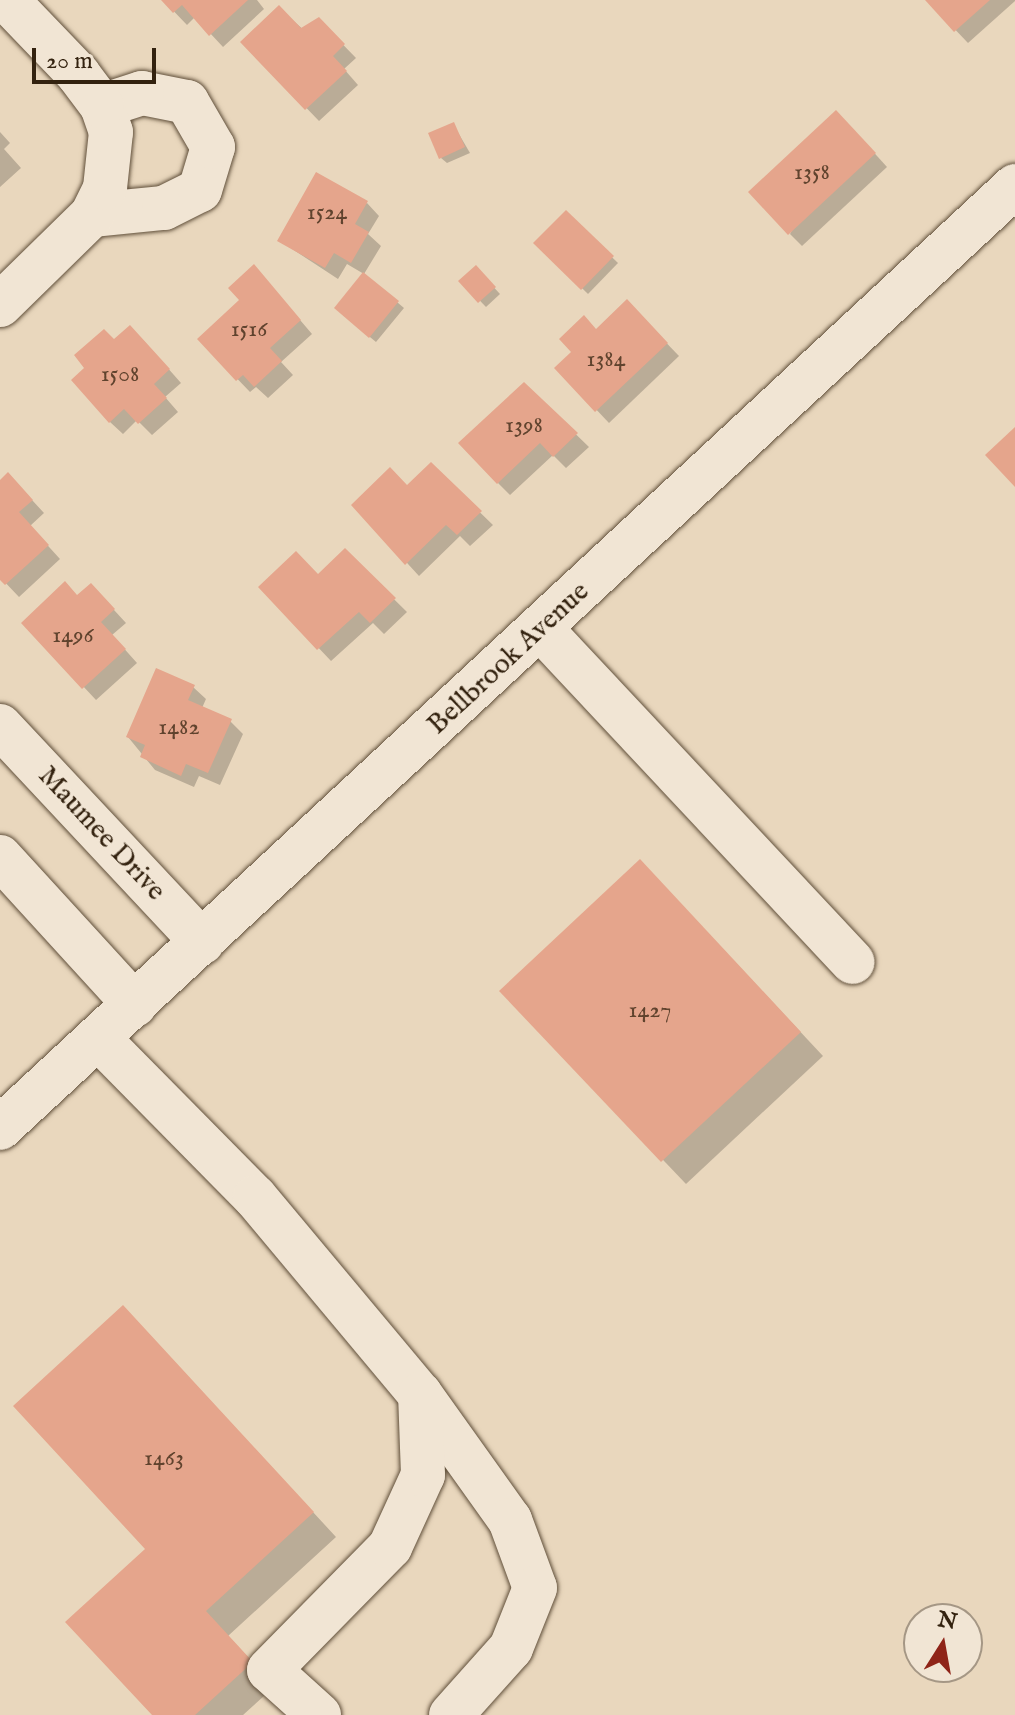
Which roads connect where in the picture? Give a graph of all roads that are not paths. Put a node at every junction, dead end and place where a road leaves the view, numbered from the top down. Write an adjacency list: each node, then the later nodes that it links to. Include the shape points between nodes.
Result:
1 (7, 0): 2 (street)
2 (102, 106): 4 (street, via 111,132 109,164); 4 (street, via 142,93 187,102 213,147 200,190 164,208)
3 (1015, 186): 6 (street, Bellbrook Avenue)
4 (92, 215): 5 (street)
5 (0, 305)
6 (541, 629): 9 (street, Bellbrook Avenue); 10 (street)
7 (0, 726): 9 (street, Maumee Drive)
8 (0, 857): 11 (street)
9 (202, 942): 11 (street, Bellbrook Avenue)
10 (853, 962)
11 (135, 1005): 12 (street, Bellbrook Avenue)
12 (98, 1038): 13 (street, Bellbrook Avenue); 14 (street, via 255,1197)
13 (0, 1128)
14 (420, 1394): 15 (street, via 423,1475 390,1547 269,1670); 16 (street, via 510,1520 535,1588 511,1648)
15 (319, 1715)
16 (451, 1715)

